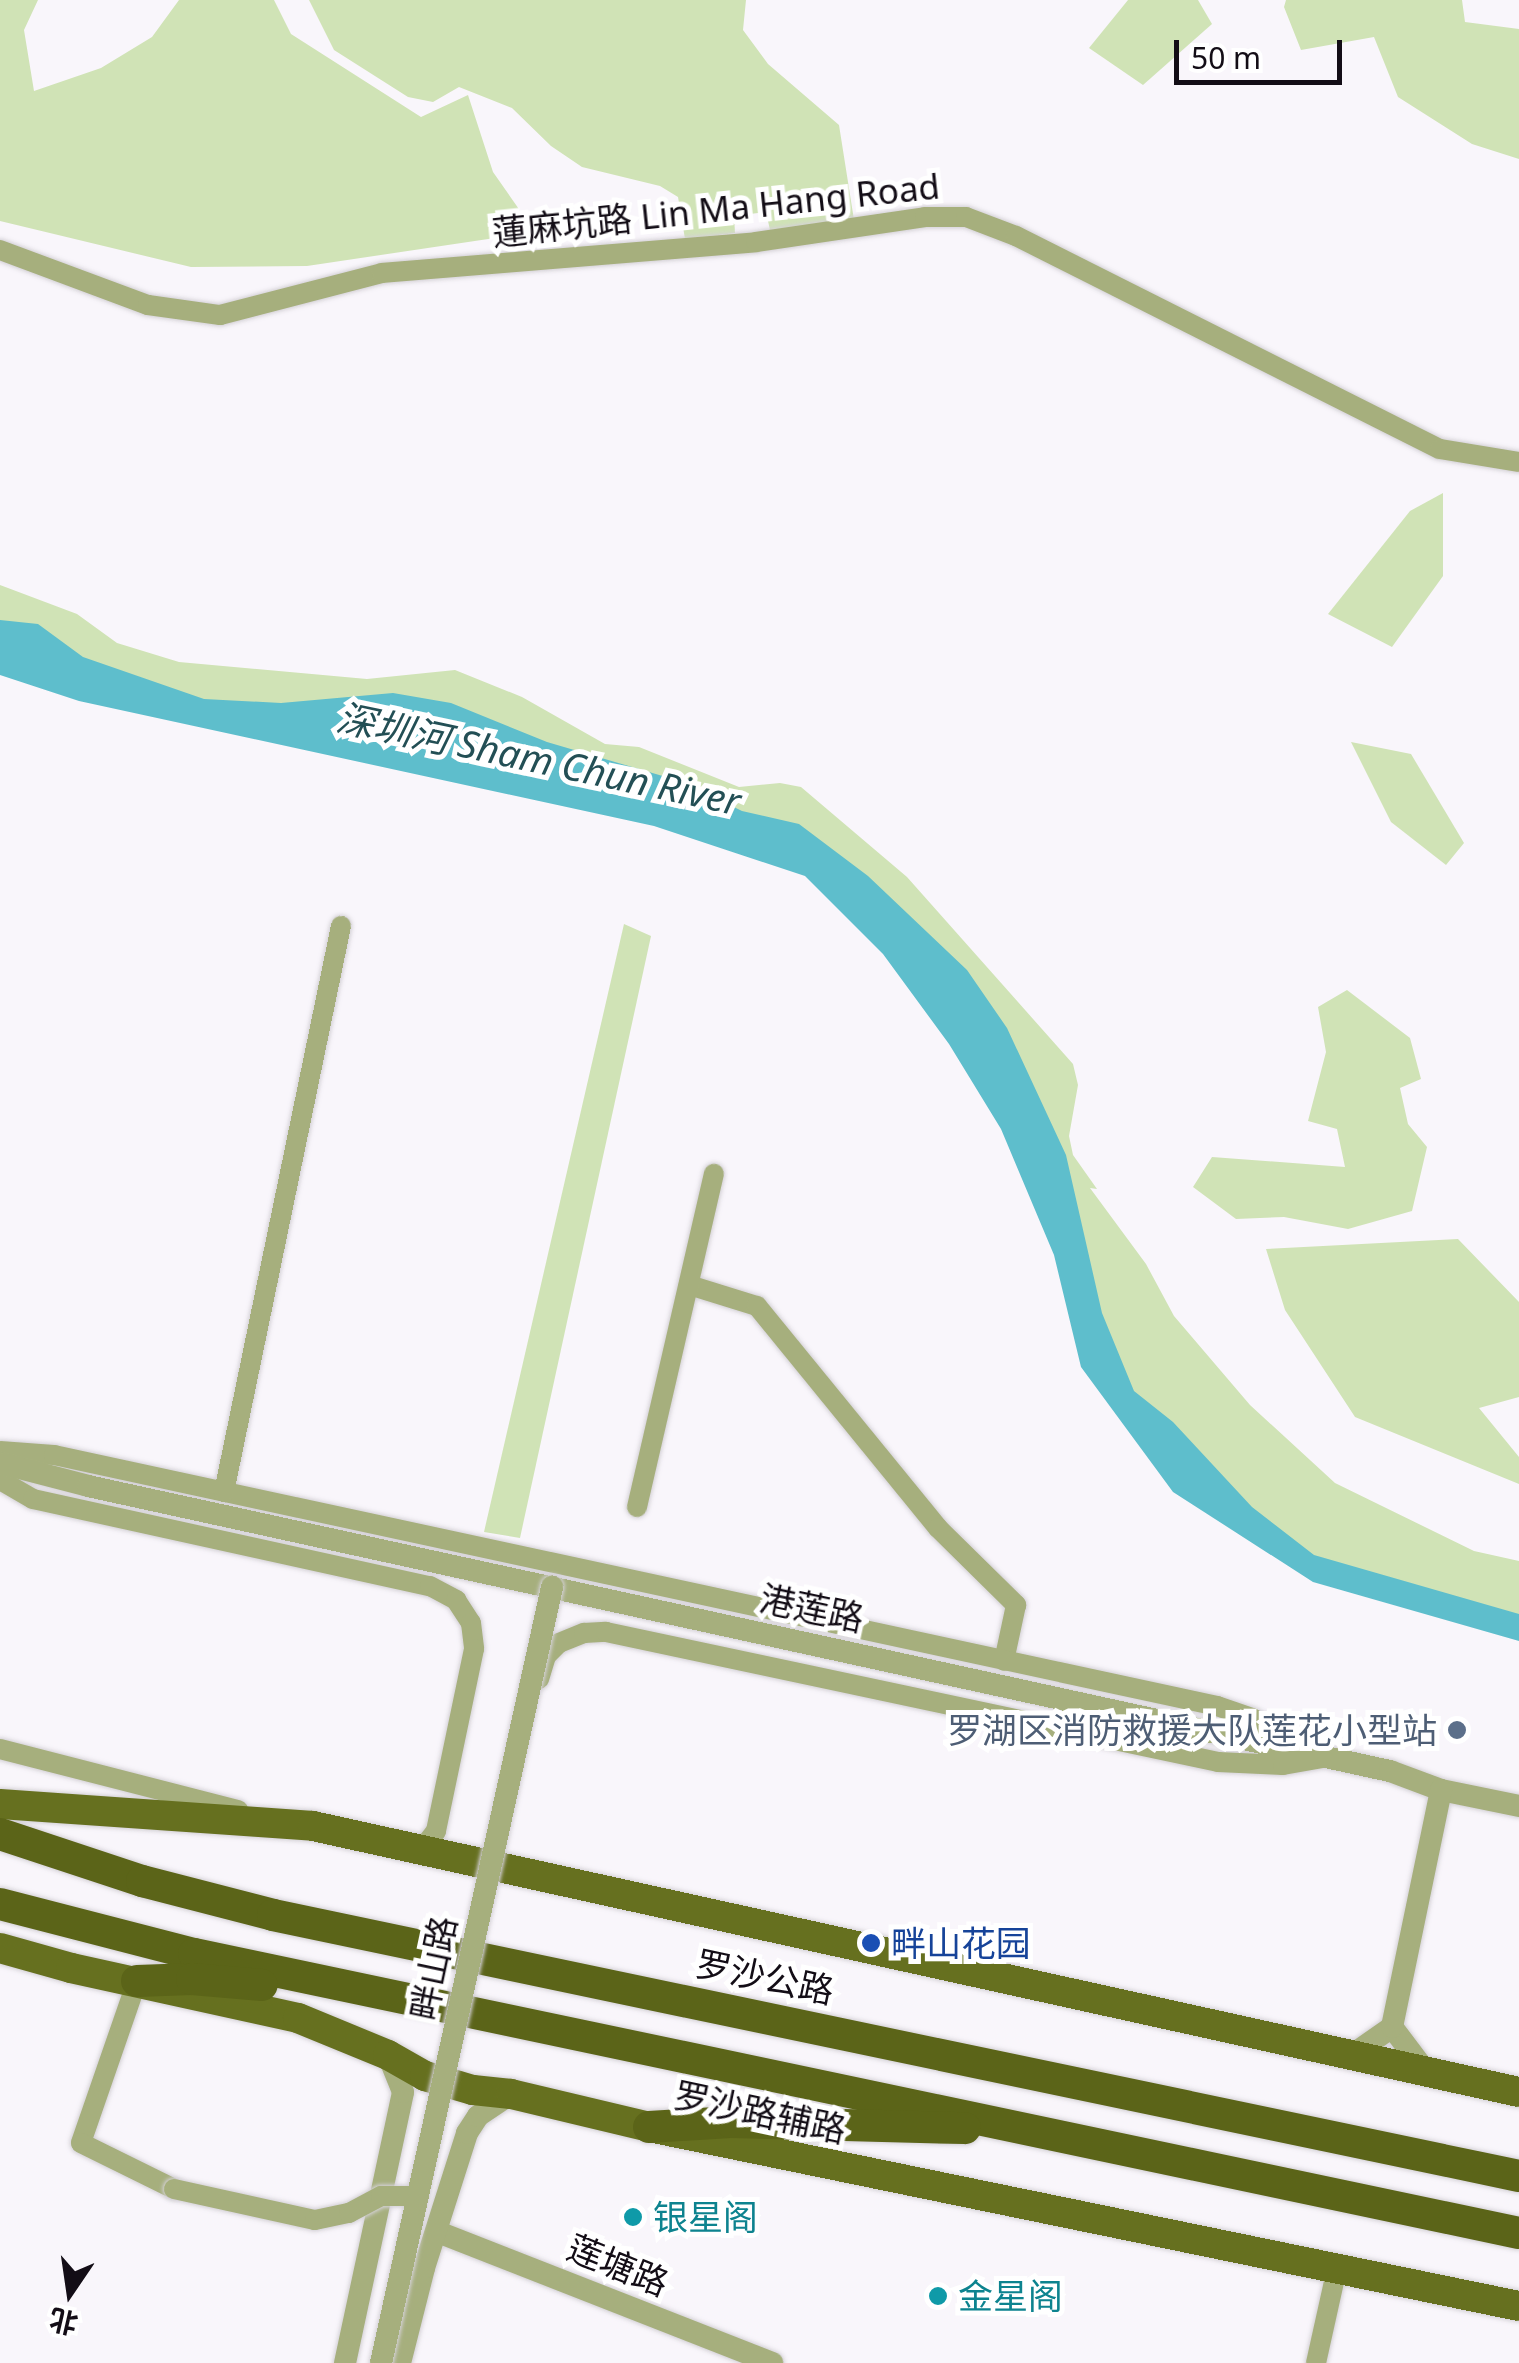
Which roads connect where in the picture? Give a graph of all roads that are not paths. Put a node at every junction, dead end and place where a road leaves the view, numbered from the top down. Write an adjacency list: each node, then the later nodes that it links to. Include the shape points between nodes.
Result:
1 (0, 250): 2 (street, 蓮麻坑路 Lin Ma Hang Road, via 148,305 220,315 382,273 966,218 1032,244 1440,449)
2 (1519, 462)
3 (342, 926): 9 (street)
4 (714, 1174): 5 (street)
5 (689, 1286): 10 (street); 12 (street, via 757,1306 938,1528 1016,1605)
6 (0, 1450): 9 (street, via 54,1455)
7 (0, 1463): 11 (street, 港莲路)
8 (0, 1480): 20 (street, via 33,1499 430,1586 456,1600 471,1623 474,1650 436,1831)
9 (224, 1492): 12 (street)
10 (637, 1507)
11 (552, 1587): 14 (street, 港莲路); 35 (street, 畔山路, bridge)
12 (1004, 1661): 14 (street, via 1217,1706)
13 (0, 1749): 18 (street)
14 (1329, 1757): 15 (street, 港莲路); 21 (street, via 1283,1765 1218,1762 619,1634 584,1632 558,1644 542,1664 505,1834)
15 (1441, 1790): 17 (street, 港莲路); 26 (street)
16 (0, 1804): 18 (main road)
17 (1519, 1806)
18 (313, 1826): 20 (main road)
19 (0, 1834): 34 (highway, 罗沙公路, via 142,1882 273,1915)
20 (422, 1850): 21 (main road)
21 (512, 1870): 28 (main road)
22 (0, 1904): 25 (highway, via 141,1942)
23 (0, 1948): 24 (main road, 罗沙路辅路)
24 (137, 1981): 25 (highway); 27 (main road, 罗沙路辅路, via 298,2018); 35 (street, bridge, via 81,2142 174,2189 315,2220 381,2196)
25 (340, 1982): 32 (highway)
26 (1392, 2028): 28 (street); 29 (street)
27 (388, 2055): 31 (main road, 罗沙路辅路, via 425,2076); 40 (street, 畔山路, via 403,2092)
28 (1352, 2056): 29 (main road)
29 (1426, 2072): 30 (main road)
30 (1519, 2092)
31 (511, 2094): 33 (main road, 罗沙路辅路); 36 (street, via 467,2132)
32 (1017, 2126): 33 (highway, via 731,2122); 37 (highway)
33 (650, 2128): 38 (main road, 罗沙路辅路)
34 (1519, 2173)
35 (418, 2196): 41 (street, 畔山路, bridge)
36 (438, 2232): 42 (street); 43 (street, 莲塘路)
37 (1519, 2233)
38 (1337, 2268): 39 (main road, 罗沙路辅路); 44 (street)
39 (1519, 2306)
40 (345, 2363)
41 (381, 2363)
42 (400, 2363)
43 (772, 2363)
44 (1316, 2363)

